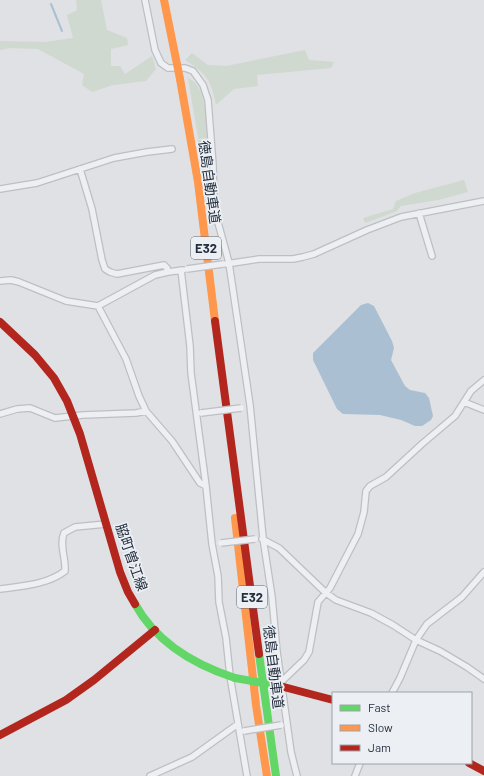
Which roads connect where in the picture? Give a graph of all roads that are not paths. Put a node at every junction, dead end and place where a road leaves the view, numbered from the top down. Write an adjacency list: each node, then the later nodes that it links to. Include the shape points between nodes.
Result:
1 (145, 0): 3 (street, via 161,63 168,68 185,68 193,71 203,85 208,100)
2 (164, 0): 25 (main road, 徳島自動車道 / E32, bridge, via 198,182)
3 (211, 143): 4 (street); 11 (street, via 214,208 226,248)
4 (201, 145)
5 (172, 149): 6 (street, via 114,158)
6 (80, 169): 7 (street, via 37,183); 13 (street, via 105,268 117,274 164,265)
7 (0, 188)
8 (484, 201): 9 (street)
9 (419, 213): 10 (street); 11 (street, via 373,227 303,257)
10 (432, 256)
11 (226, 264): 12 (street, bridge); 19 (street)
12 (184, 270): 13 (street); 23 (street, via 190,373)
13 (168, 272): 15 (street, via 155,275)
14 (0, 281): 15 (street, via 19,282 66,301)
15 (98, 306): 21 (street, via 126,359)
16 (0, 322): 24 (main road, 脇町曽江線, via 54,378)
17 (484, 380): 18 (street, via 471,391)
18 (464, 402): 20 (street); 32 (street, via 455,416 386,477 366,491 358,534)
19 (250, 405): 23 (street, bridge); 28 (street)
20 (484, 410)
21 (146, 411): 24 (street); 26 (street, via 172,441 200,482)
22 (0, 414): 24 (street, via 30,408 55,418)
23 (199, 414): 26 (street)
24 (74, 416): 27 (main road, 脇町曽江線)
25 (227, 418): 49 (main road, 徳島自動車道 / E32, via 238,550); 50 (main road, 徳島自動車道 / E32)
26 (206, 486): 29 (street)
27 (106, 524): 31 (street, via 75,527 64,533 62,539 65,571 59,576); 33 (main road, 脇町曽江線, via 128,592)
28 (263, 538): 29 (street, bridge); 32 (street, via 279,548); 37 (street)
29 (212, 544): 35 (street, via 218,576 219,602)
30 (484, 572): 34 (street, via 462,598 427,624)
31 (0, 589)
32 (326, 593): 34 (street, via 336,600 371,613); 37 (street, via 318,602 309,652)
33 (156, 630): 35 (main road, 脇町曽江線, via 170,645 189,658 214,671); 43 (main road, via 66,700)
34 (416, 640): 36 (street, via 440,651); 38 (street)
35 (233, 677): 37 (main road, 脇町曽江線, bridge); 40 (street)
36 (484, 679)
37 (281, 684): 39 (main road, 脇町曽江線); 41 (street)
38 (393, 692)
39 (332, 700)
40 (238, 724): 42 (street); 47 (street, via 192,756)
41 (284, 725): 42 (street, bridge); 51 (street)
42 (242, 731): 48 (street)
43 (0, 735)
44 (360, 764): 52 (street)
45 (471, 764): 46 (main road)
46 (484, 771)
47 (150, 776)
48 (247, 776)
49 (267, 776)
50 (276, 776)
51 (297, 776)
52 (355, 776)

